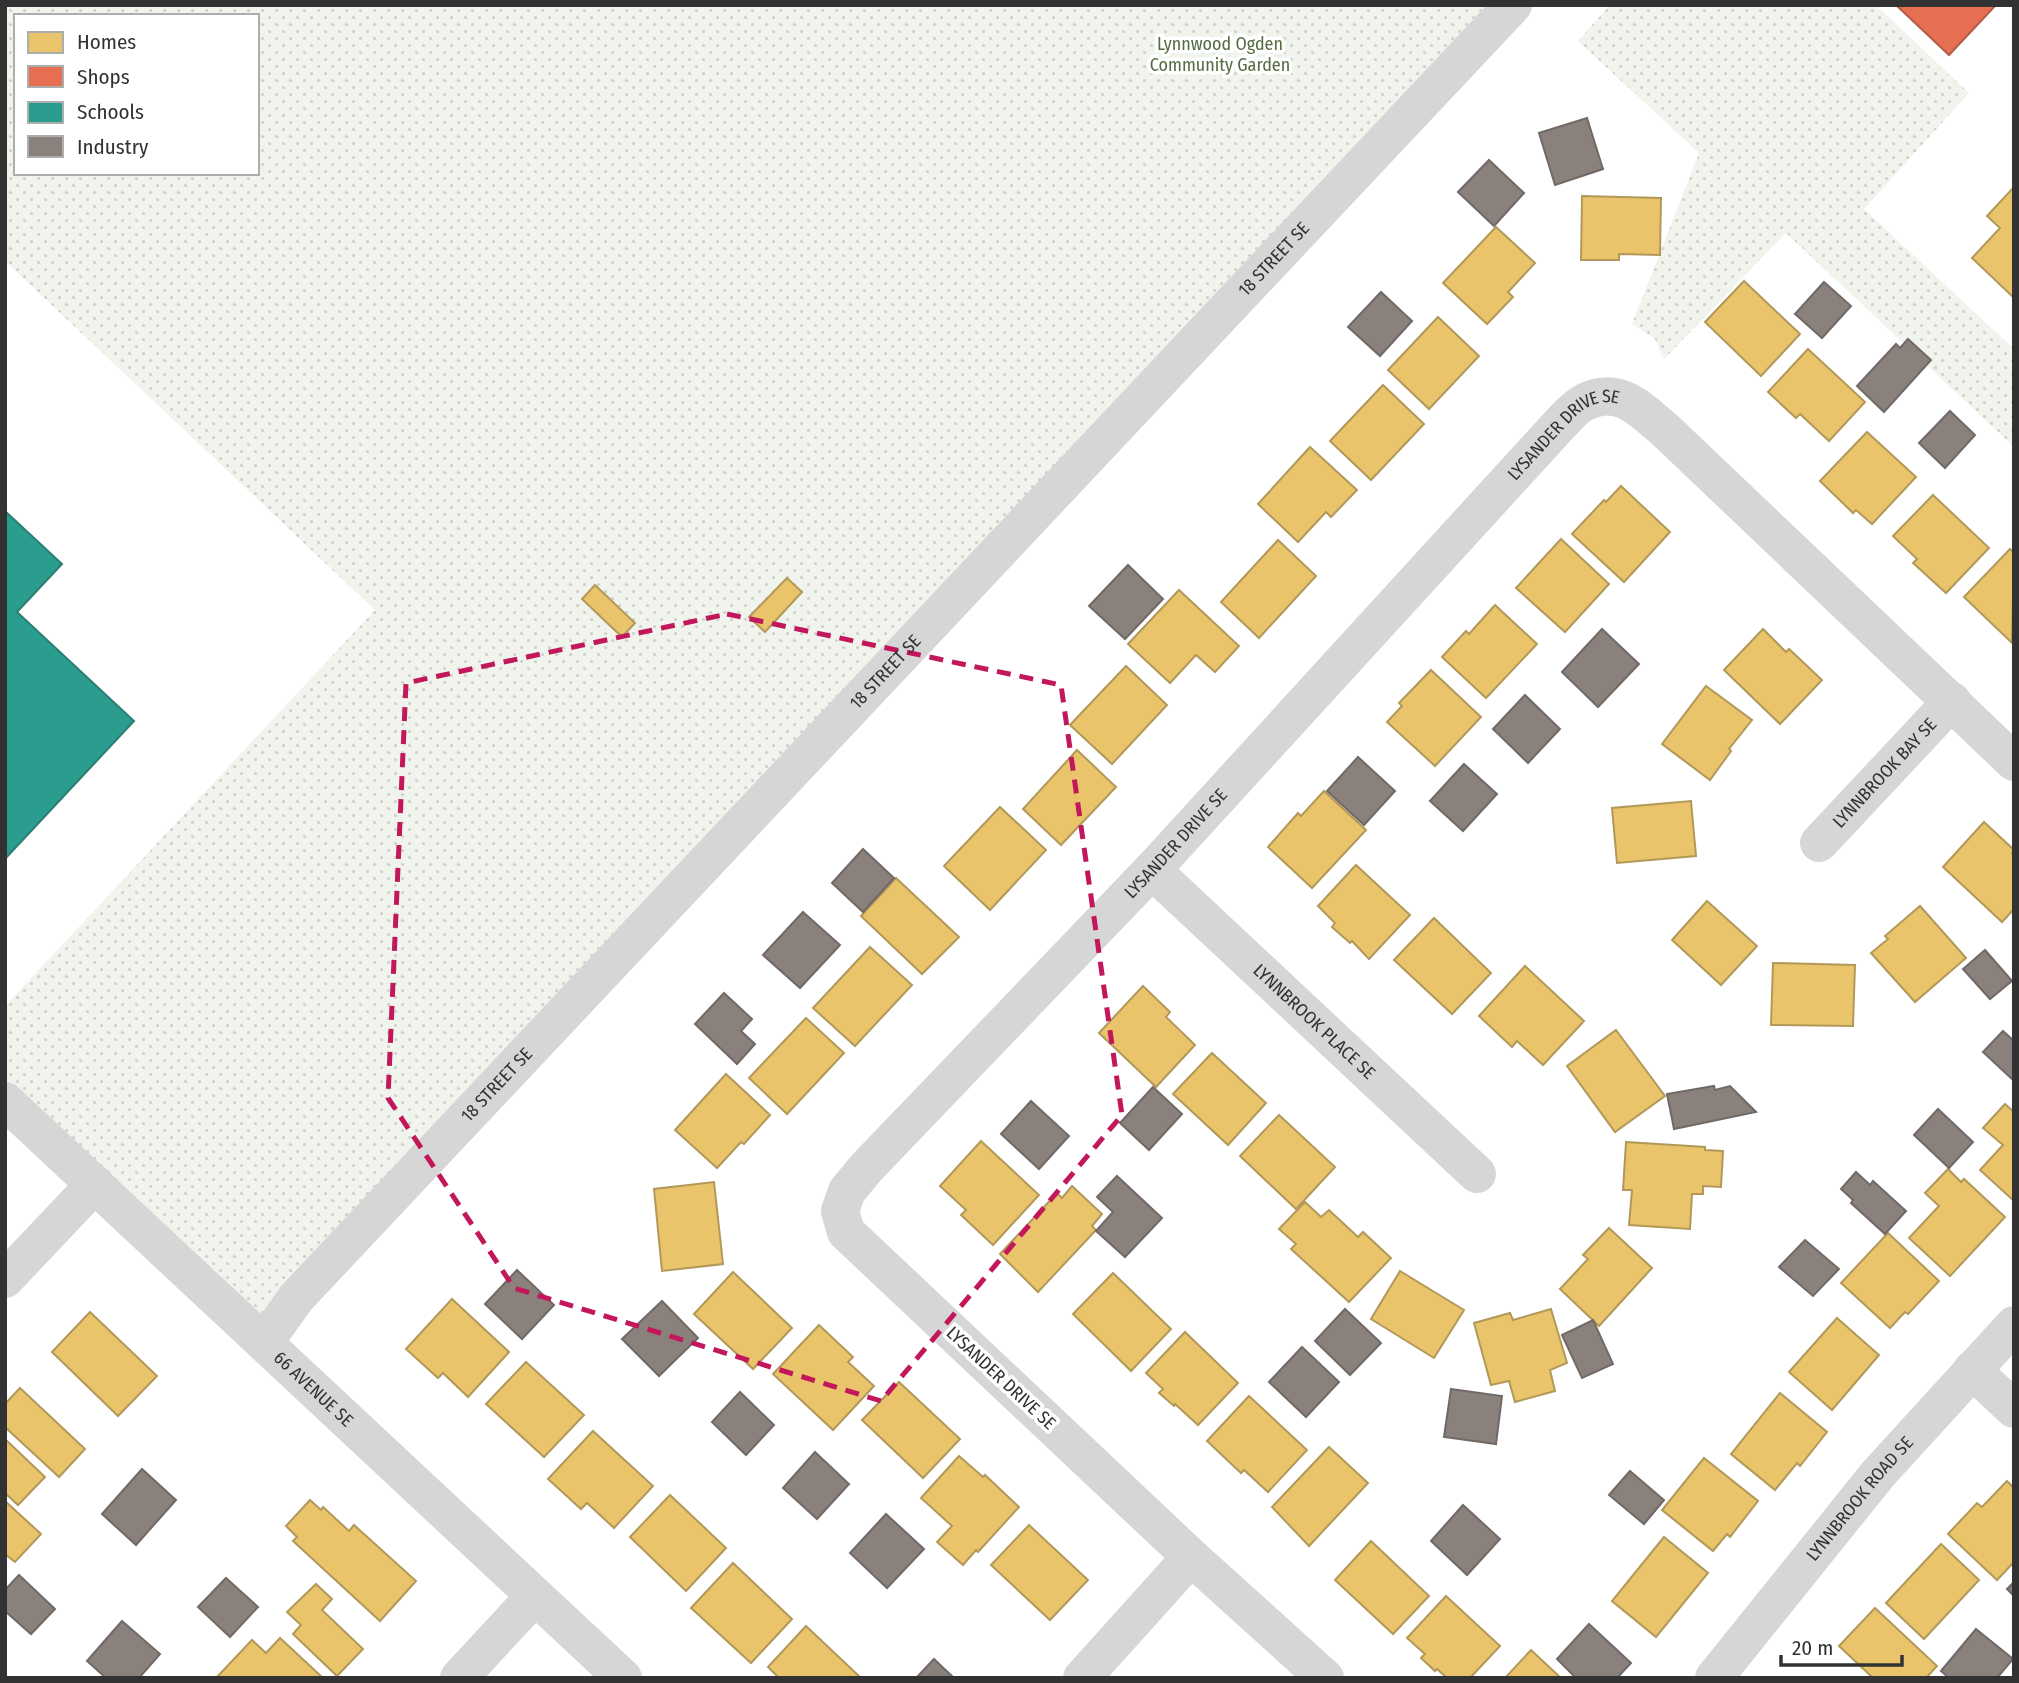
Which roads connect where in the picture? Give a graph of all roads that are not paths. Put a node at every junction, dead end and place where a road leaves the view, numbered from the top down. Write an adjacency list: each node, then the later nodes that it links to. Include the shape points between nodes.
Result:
1 (1513, 5): 11 (street, 18 STREET SE, via 296,1298)
2 (1952, 701): 3 (street, LYSANDER DRIVE SE); 4 (street, LYNNBROOK BAY SE); 5 (street, LYSANDER DRIVE SE, via 1664,429 1631,402 1605,394 1583,402 1560,424)
3 (2014, 762)
4 (1819, 843)
5 (1152, 870): 7 (street, LYNNBROOK PLACE SE); 14 (street, LYSANDER DRIVE SE, via 867,1167 847,1191 841,1211 846,1232)
6 (5, 1101): 8 (street, 66 AVENUE SE)
7 (1477, 1174)
8 (95, 1184): 9 (street); 11 (street, 66 AVENUE SE)
9 (5, 1279)
10 (2014, 1325): 12 (street, LYNNBROOK ROAD SE)
11 (264, 1342): 15 (street, 66 AVENUE SE)
12 (1972, 1370): 13 (street); 20 (street, LYNNBROOK ROAD SE, via 1878,1474)
13 (2014, 1409)
14 (1191, 1556): 18 (street); 19 (street, LYSANDER DRIVE SE)
15 (536, 1596): 16 (street); 17 (street, 66 AVENUE SE)
16 (459, 1678)
17 (622, 1678)
18 (1082, 1678)
19 (1325, 1678)
20 (1714, 1678)

